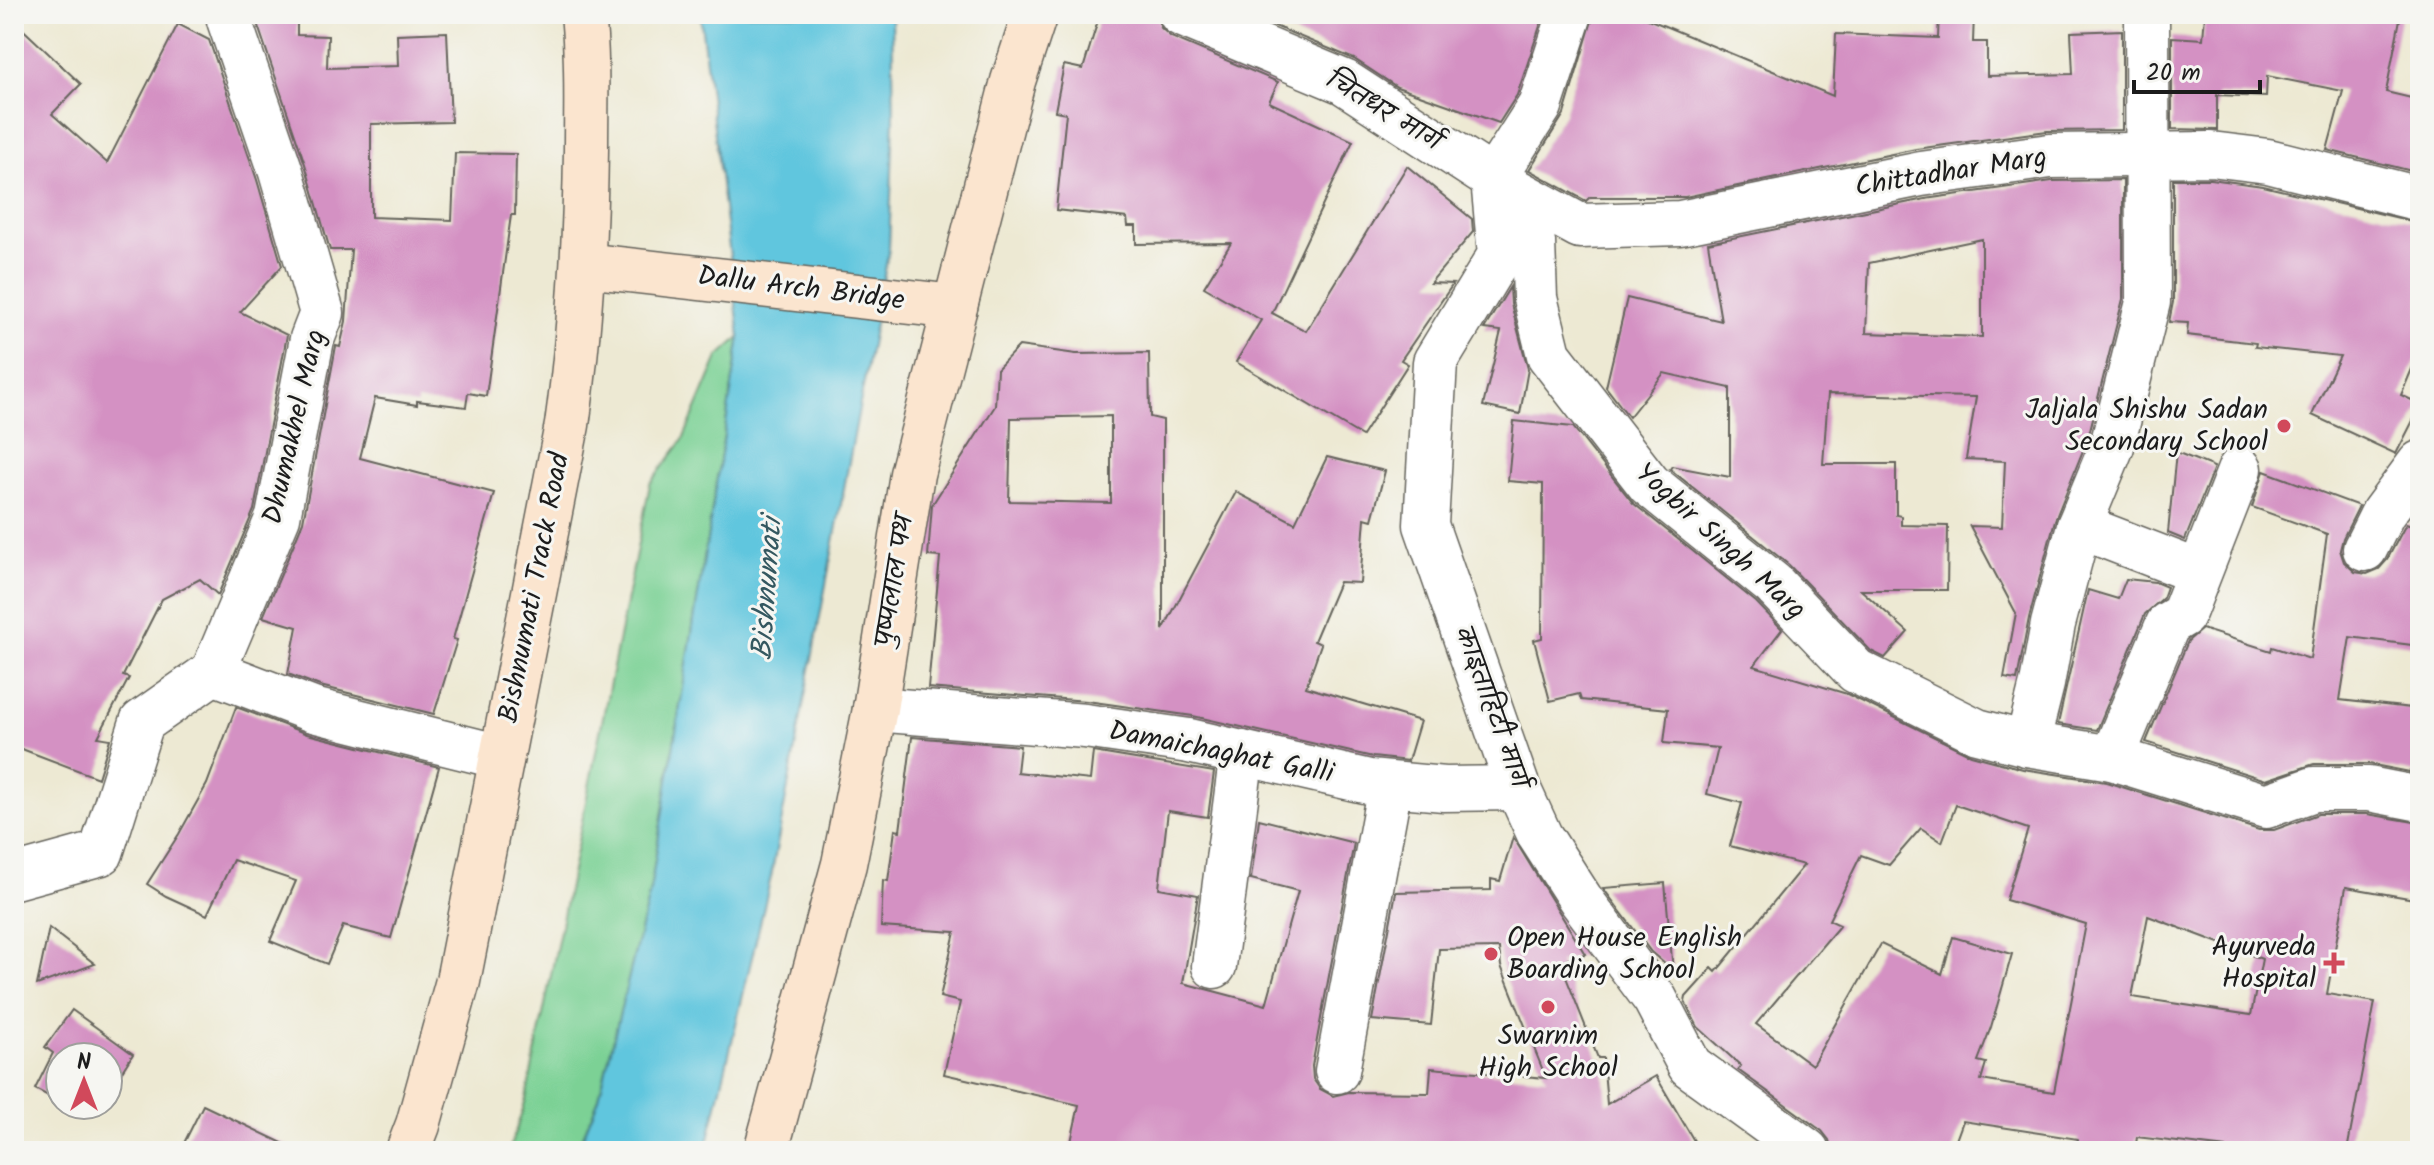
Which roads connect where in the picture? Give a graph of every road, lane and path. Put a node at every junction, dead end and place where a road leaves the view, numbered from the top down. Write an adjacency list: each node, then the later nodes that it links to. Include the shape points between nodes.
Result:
1 (230, 14): 17 (street, Dhumakhel Marg, via 322,313 312,339 278,517)
2 (583, 14): 10 (main road, Bishnumati Track Road)
3 (1035, 14): 11 (main road, पुष्पलाल पथ)
4 (1181, 14): 8 (street, चितधर मार्ग, via 1344,82)
5 (1570, 14): 8 (street, via 1540,106)
6 (2147, 14): 7 (street)
7 (2148, 154): 8 (street, Chittadhar Marg, via 1982,163 1666,223 1580,226); 9 (street, Chittadhar Marg, via 2268,161); 14 (street, via 2148,302 2112,446)
8 (1493, 179): 19 (street, Yogbir Singh Marg, via 1533,242 1535,298 1549,355 1649,484 1773,584 1856,671 1977,731); 24 (street, काइताहिटी मार्ग, via 1500,255 1435,362 1426,525)
9 (2420, 199)
10 (584, 265): 11 (main road, Dallu Arch Bridge); 21 (main road, Bishnumati Track Road, via 567,425)
11 (940, 306): 18 (main road, पुष्पलाल पथ)
12 (2420, 463): 15 (street, via 2383,513)
13 (2240, 469): 16 (street)
14 (2079, 526): 16 (street); 19 (street)
15 (2365, 549)
16 (2198, 572): 22 (street, via 2183,615 2168,624)
17 (213, 672): 21 (street, via 313,710); 26 (street, via 142,722 101,853)
18 (875, 709): 20 (street, Damaichaghat Galli, via 1085,726); 30 (main road, पुष्पलाल पथ, via 844,864)
19 (2027, 744): 22 (street, Yogbir Singh Marg)
20 (1242, 753): 23 (street, Damaichaghat Galli); 27 (street)
21 (501, 757): 29 (main road, Bishnumati Track Road, via 458,981)
22 (2112, 758): 25 (street, Yogbir Singh Marg, via 2266,806 2314,789 2369,789)
23 (1390, 785): 24 (street, Damaichaghat Galli); 28 (street)
24 (1518, 788): 31 (street, काइताहिटी मार्ग, via 1540,836 1655,999 1690,1066)
25 (2420, 799)
26 (14, 877)
27 (1214, 966)
28 (1337, 1071)
29 (408, 1151)
30 (766, 1151)
31 (1807, 1151)

